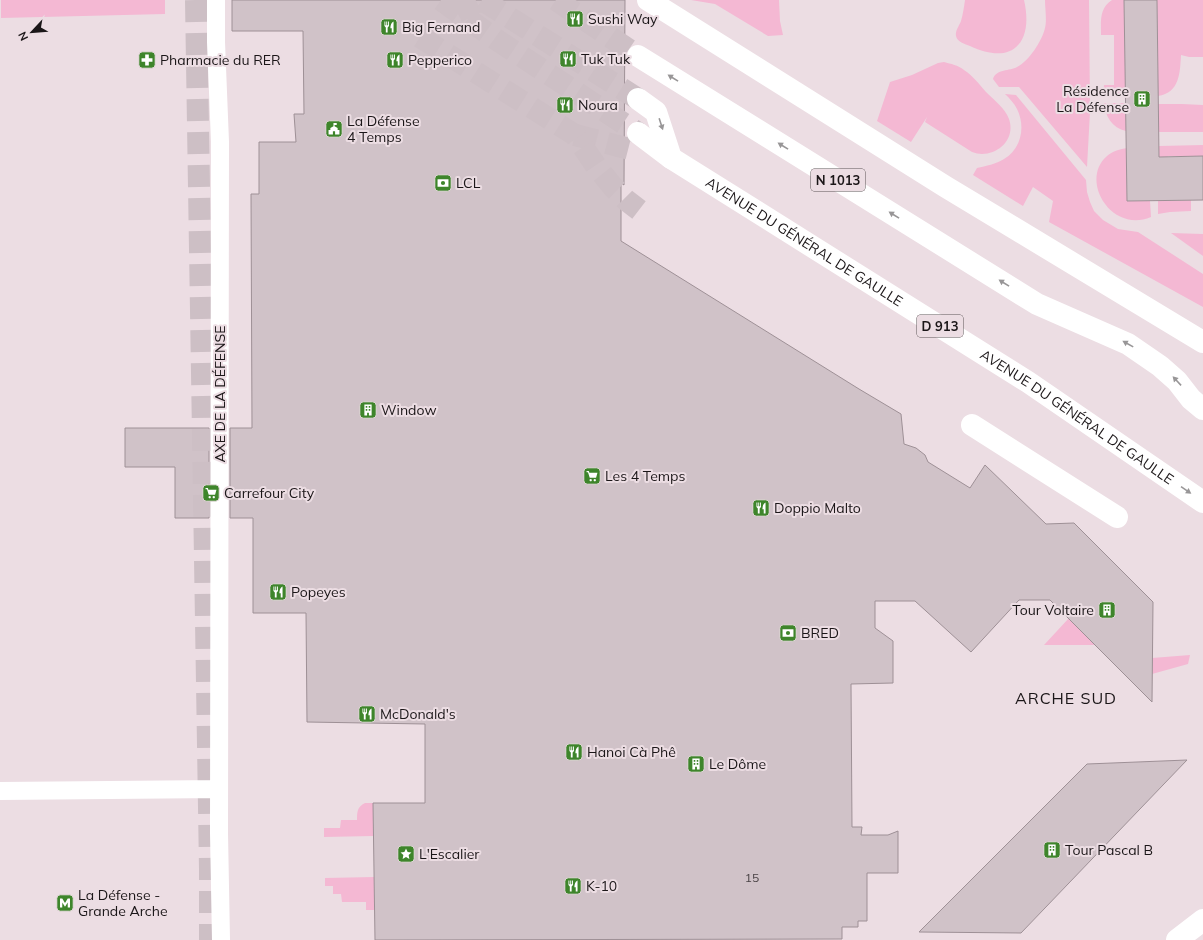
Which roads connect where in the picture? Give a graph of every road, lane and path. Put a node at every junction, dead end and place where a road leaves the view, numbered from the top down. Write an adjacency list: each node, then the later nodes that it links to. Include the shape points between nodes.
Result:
1 (216, 0): 14 (street, AXE DE LA DÉFENSE, via 220,142)
2 (648, 0): 9 (main road, via 946,187)
3 (661, 0): 8 (main road, via 859,127)
4 (638, 56): 10 (main road, N 1013, one-way to 4, via 1160,366 1128,344 1037,304)
5 (638, 99): 7 (main road, one-way to 7, via 656,112)
6 (641, 141): 7 (main road, AVENUE DU GÉNÉRAL DE GAULLE / D 913)
7 (671, 158): 12 (main road, AVENUE DU GÉNÉRAL DE GAULLE / D 913, one-way to 12, via 1028,382)
8 (1203, 329)
9 (1203, 342)
10 (1203, 409)
11 (972, 425): 13 (main road)
12 (1203, 502)
13 (1117, 517)
14 (219, 789): 15 (street); 17 (street, AXE DE LA DÉFENSE)
15 (0, 791)
16 (1203, 920): 18 (main road)
17 (221, 940)
18 (1177, 940)

